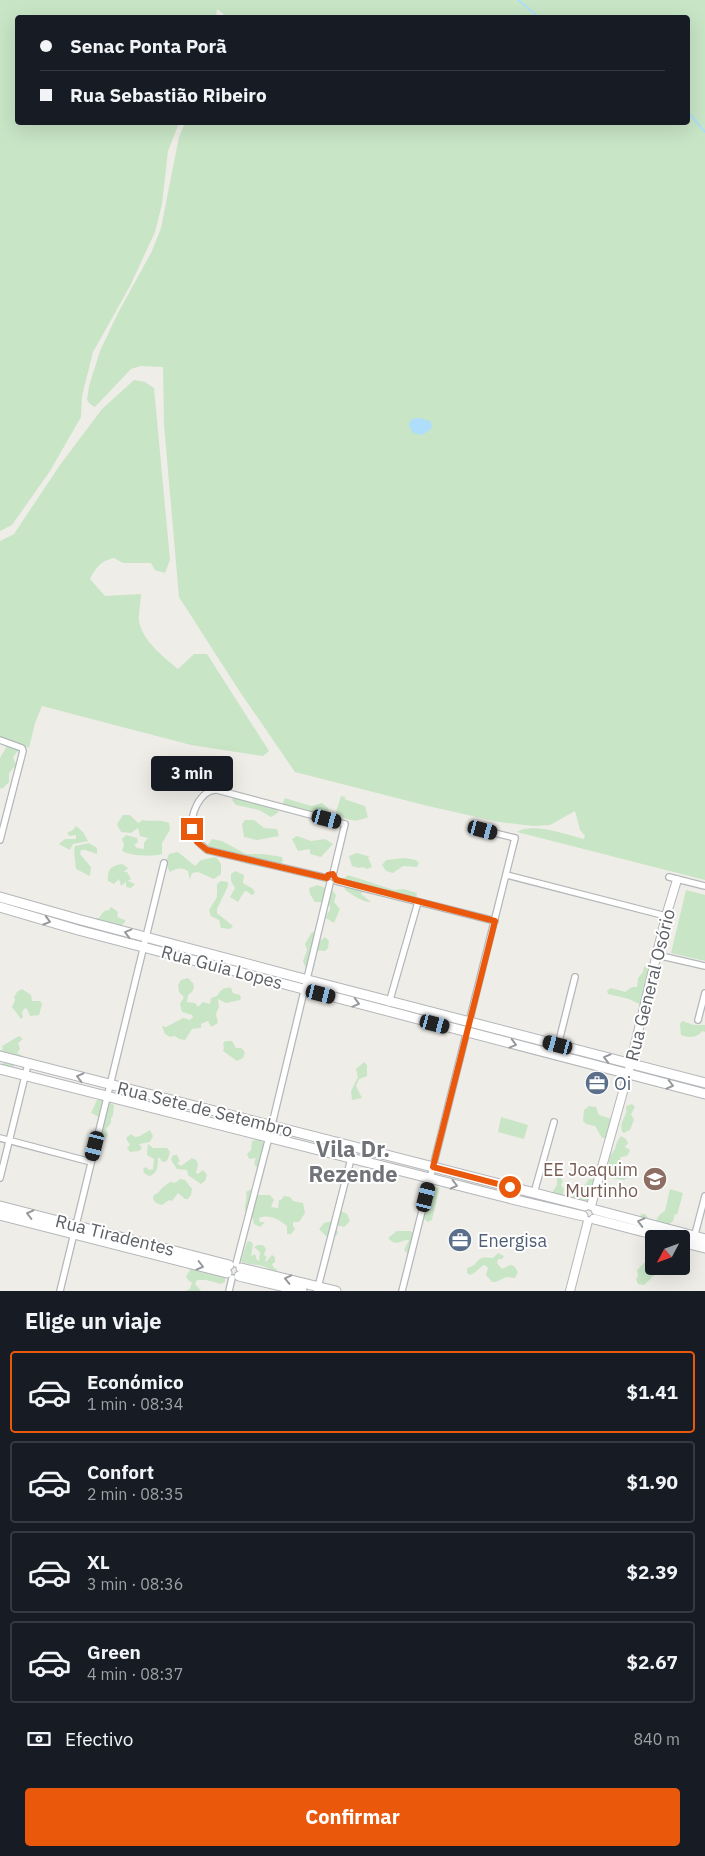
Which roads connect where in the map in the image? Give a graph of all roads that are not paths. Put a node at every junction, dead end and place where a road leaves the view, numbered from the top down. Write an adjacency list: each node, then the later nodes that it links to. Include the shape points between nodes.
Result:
1 (0, 740): 3 (street, via 18,745 23,751)
2 (483, 830): 5 (street, via 515,838)
3 (0, 840)
4 (164, 863): 14 (street)
5 (507, 875): 12 (street); 13 (street)
6 (673, 878): 8 (street); 12 (street, Rua General Osório)
7 (331, 879): 7 (street, via 207,850 197,842 192,829 194,811 202,796 217,790 345,824); 10 (street); 19 (street)
8 (705, 886)
9 (0, 897): 14 (main road, Rua Guia Lopes, one-way to 9)
10 (418, 902): 13 (street); 21 (street)
11 (0, 907): 15 (main road, Rua Guia Lopes, one-way to 15)
12 (666, 916): 16 (street, Rua General Osório)
13 (495, 921): 24 (street)
14 (147, 938): 15 (street); 19 (main road, Rua Guia Lopes)
15 (145, 947): 19 (main road, Rua Guia Lopes); 33 (street)
16 (657, 955): 17 (street); 28 (street, Rua General Osório)
17 (705, 966)
18 (575, 978): 25 (street)
19 (306, 985): 21 (main road, Rua Guia Lopes); 22 (main road, Rua Guia Lopes, one-way to 22); 37 (street)
20 (705, 992): 23 (street)
21 (390, 1001): 22 (street); 24 (main road, Rua Guia Lopes)
22 (386, 1011): 24 (main road, Rua Guia Lopes)
23 (698, 1020)
24 (468, 1027): 25 (main road, Rua Guia Lopes); 30 (main road, Rua Guia Lopes, one-way to 30); 44 (street)
25 (558, 1045): 28 (main road, Rua Guia Lopes, one-way to 25)
26 (0, 1056): 27 (main road, Rua Sete de Setembro)
27 (28, 1064): 31 (street); 33 (main road, Rua Sete de Setembro, one-way to 27)
28 (630, 1065): 30 (street, Rua General Osório); 32 (main road, Rua Guia Lopes)
29 (0, 1069): 31 (main road, Rua Sete de Setembro)
30 (628, 1074): 34 (main road, Rua Guia Lopes, one-way to 34); 52 (street, Rua General Osório)
31 (26, 1075): 35 (main road, Rua Sete de Setembro); 40 (street)
32 (705, 1083)
33 (110, 1084): 35 (street); 37 (main road, Rua Sete de Setembro)
34 (705, 1094)
35 (108, 1096): 39 (main road, Rua Sete de Setembro); 43 (street)
36 (554, 1122): 48 (street)
37 (272, 1126): 39 (street); 41 (main road, Rua Sete de Setembro)
38 (0, 1138): 40 (street)
39 (269, 1138): 42 (main road, Rua Sete de Setembro); 60 (street)
40 (9, 1140): 43 (street); 45 (street)
41 (354, 1147): 42 (street); 44 (main road, Rua Sete de Setembro)
42 (351, 1158): 46 (main road, Rua Sete de Setembro); 61 (street)
43 (91, 1162): 54 (street)
44 (433, 1167): 46 (street); 47 (main road, Rua Sete de Setembro)
45 (0, 1178)
46 (430, 1178): 50 (main road, Rua Sete de Setembro, one-way to 50); 66 (street)
47 (510, 1187): 48 (main road, Rua Sete de Setembro); 50 (main road)
48 (534, 1193): 52 (main road, Rua Sete de Setembro)
49 (705, 1196): 57 (street)
50 (508, 1198): 52 (main road, Rua Sete de Setembro)
51 (0, 1206): 54 (main road, Rua Tiradentes, one-way to 51)
52 (590, 1213): 55 (main road, Rua Sete de Setembro); 57 (main road, Rua Sete de Setembro, one-way to 52); 67 (street, Rua General Osório)
53 (0, 1215): 54 (main road, Rua Tiradentes)
54 (74, 1230): 60 (main road, Rua Tiradentes); 62 (street)
55 (645, 1231)
56 (705, 1239): 57 (main road, Rua Sete de Setembro)
57 (694, 1240): 58 (main road, Rua Sete de Setembro); 59 (main road, Rua Sete de Setembro)
58 (690, 1241)
59 (705, 1248)
60 (234, 1271): 61 (main road, Rua Tiradentes, one-way to 60); 63 (street); 64 (main road, Rua Tiradentes)
61 (317, 1288): 65 (main road, Rua Tiradentes)
62 (60, 1291)
63 (229, 1291)
64 (302, 1291)
65 (336, 1291)
66 (402, 1291)
67 (570, 1291)

